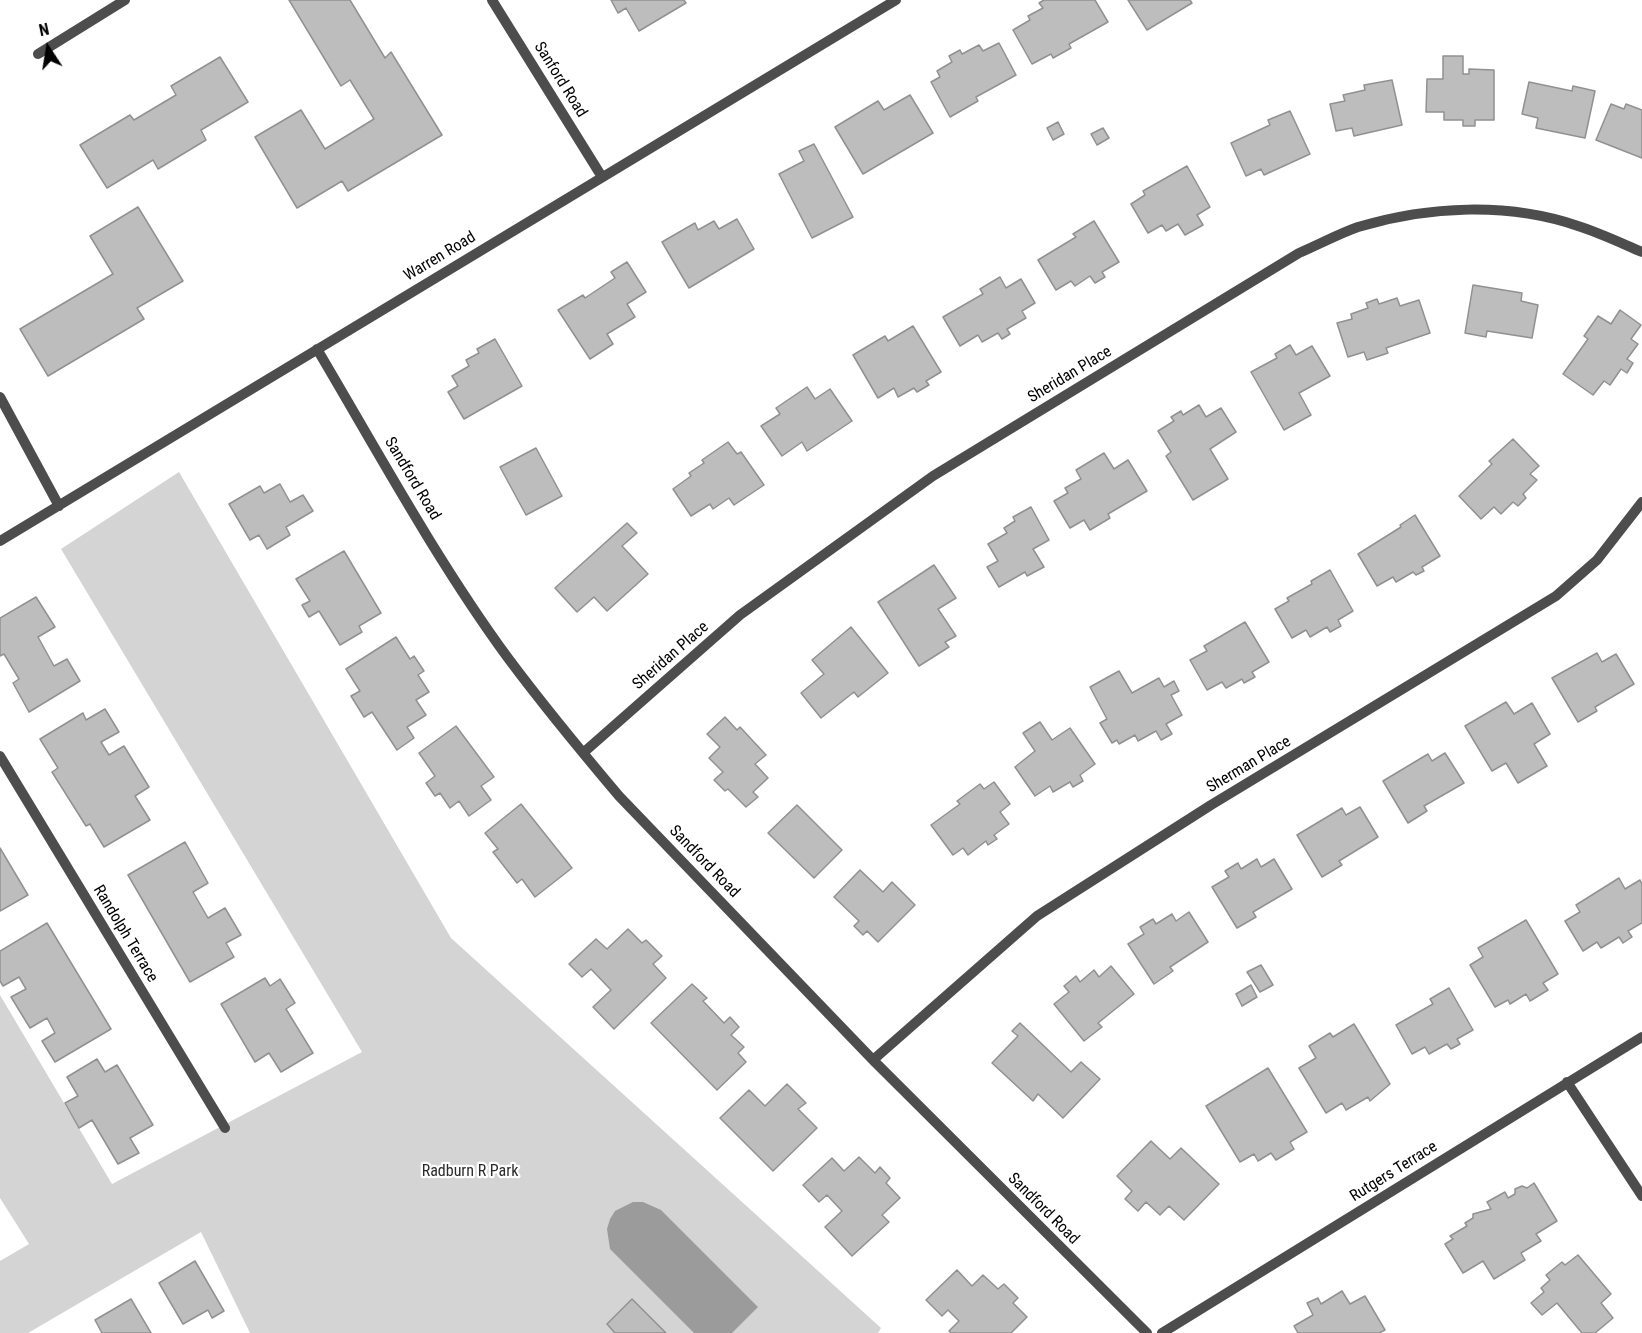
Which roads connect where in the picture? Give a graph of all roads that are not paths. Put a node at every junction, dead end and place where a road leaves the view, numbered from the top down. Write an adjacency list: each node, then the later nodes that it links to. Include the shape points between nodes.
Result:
1 (125, 0): 4 (street)
2 (492, 0): 5 (street, Sanford Road)
3 (896, 0): 5 (street, Warren Road)
4 (38, 54)
5 (602, 177): 7 (street, Warren Road)
6 (1642, 252): 12 (street, Sheridan Place, via 1578,226 1523,213 1467,209 1410,214 1356,228 1299,253 933,476 740,615)
7 (317, 349): 10 (street, Warren Road); 12 (street, Sandford Road, via 469,600)
8 (0, 397): 10 (street)
9 (1642, 502): 15 (street, Sherman Place, via 1597,560 1556,596 1211,805 1037,916)
10 (59, 506): 11 (street, Warren Road)
11 (0, 541)
12 (583, 753): 15 (street, Sandford Road, via 619,796)
13 (0, 756): 17 (street, Randolph Terrace)
14 (1642, 1037): 16 (street, Rutgers Terrace)
15 (873, 1060): 19 (street, Sandford Road)
16 (1567, 1082): 18 (street); 20 (street, Rutgers Terrace)
17 (225, 1128)
18 (1642, 1196)
19 (1147, 1333)
20 (1162, 1333)

